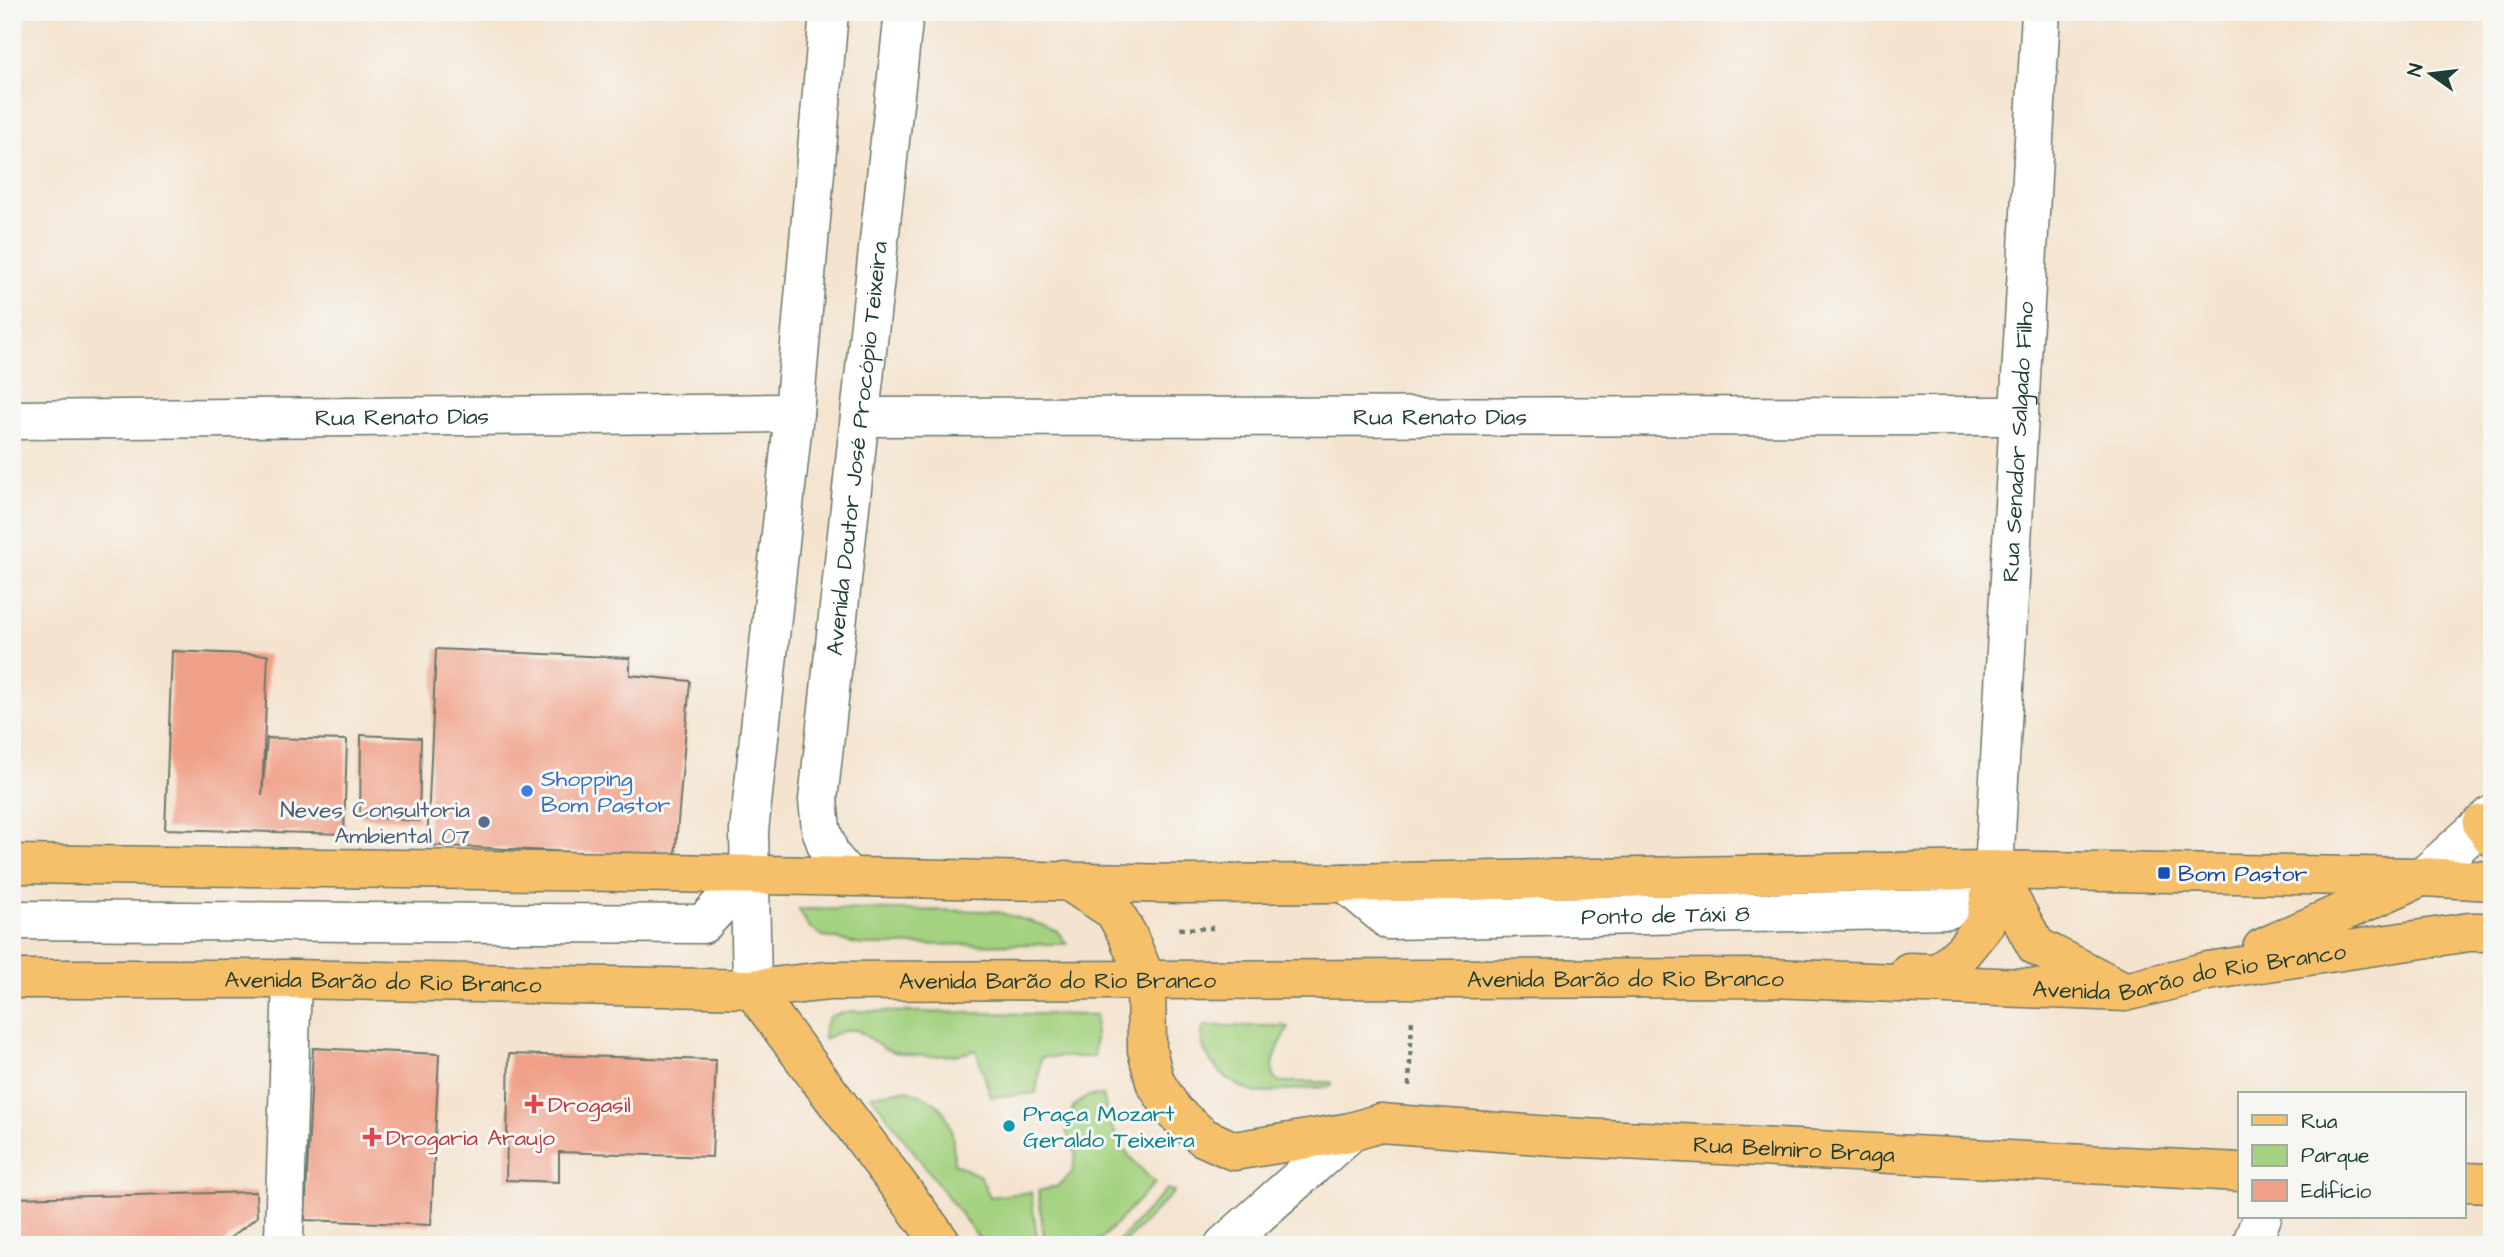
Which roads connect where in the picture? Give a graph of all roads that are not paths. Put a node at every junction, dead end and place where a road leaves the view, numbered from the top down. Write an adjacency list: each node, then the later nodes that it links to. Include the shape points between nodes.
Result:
1 (829, 12): 4 (street)
2 (904, 12): 6 (street, Avenida Doutor José Procópio Teixeira)
3 (2041, 12): 5 (street, Rua Senador Salgado Filho)
4 (794, 412): 7 (street, Rua Renato Dias); 11 (street, via 749,831)
5 (2019, 416): 6 (street, Rua Renato Dias); 10 (street, Rua Senador Salgado Filho)
6 (861, 417): 12 (street, Avenida Doutor José Procópio Teixeira, via 818,800 830,855)
7 (12, 420)
8 (2489, 825): 13 (street)
9 (12, 863): 11 (main road)
10 (1988, 870): 13 (main road); 14 (main road, via 1345,883); 20 (main road, via 1985,923 1964,951 1939,973 1810,968); 25 (main road, via 2036,946)
11 (749, 874): 12 (main road); 17 (street); 24 (street)
12 (848, 876): 14 (main road)
13 (2423, 877): 15 (main road); 19 (main road)
14 (1066, 880): 23 (main road, via 1114,911)
15 (2492, 881)
16 (12, 920): 17 (street)
17 (703, 923): 24 (street)
18 (2492, 932): 19 (main road, Avenida Barão do Rio Branco)
19 (2208, 971): 25 (main road, Avenida Barão do Rio Branco)
20 (1771, 978): 23 (main road, Avenida Barão do Rio Branco); 25 (main road, Avenida Barão do Rio Branco)
21 (12, 979): 22 (main road, Avenida Barão do Rio Branco)
22 (292, 979): 24 (main road, Avenida Barão do Rio Branco); 31 (street)
23 (1146, 979): 24 (main road, Avenida Barão do Rio Branco, via 828,981); 26 (main road, Rua Belmiro Braga, via 1147,1050 1155,1082 1174,1112 1203,1137 1234,1151)
24 (752, 989): 32 (main road)
25 (2125, 992)
26 (1351, 1132): 27 (main road, Rua Belmiro Braga, via 1380,1123 1579,1138); 33 (street)
27 (2238, 1172)
28 (2466, 1182): 29 (main road)
29 (2492, 1183)
30 (2262, 1218): 34 (street)
31 (284, 1237)
32 (943, 1245)
33 (1224, 1245)
34 (2251, 1245)

